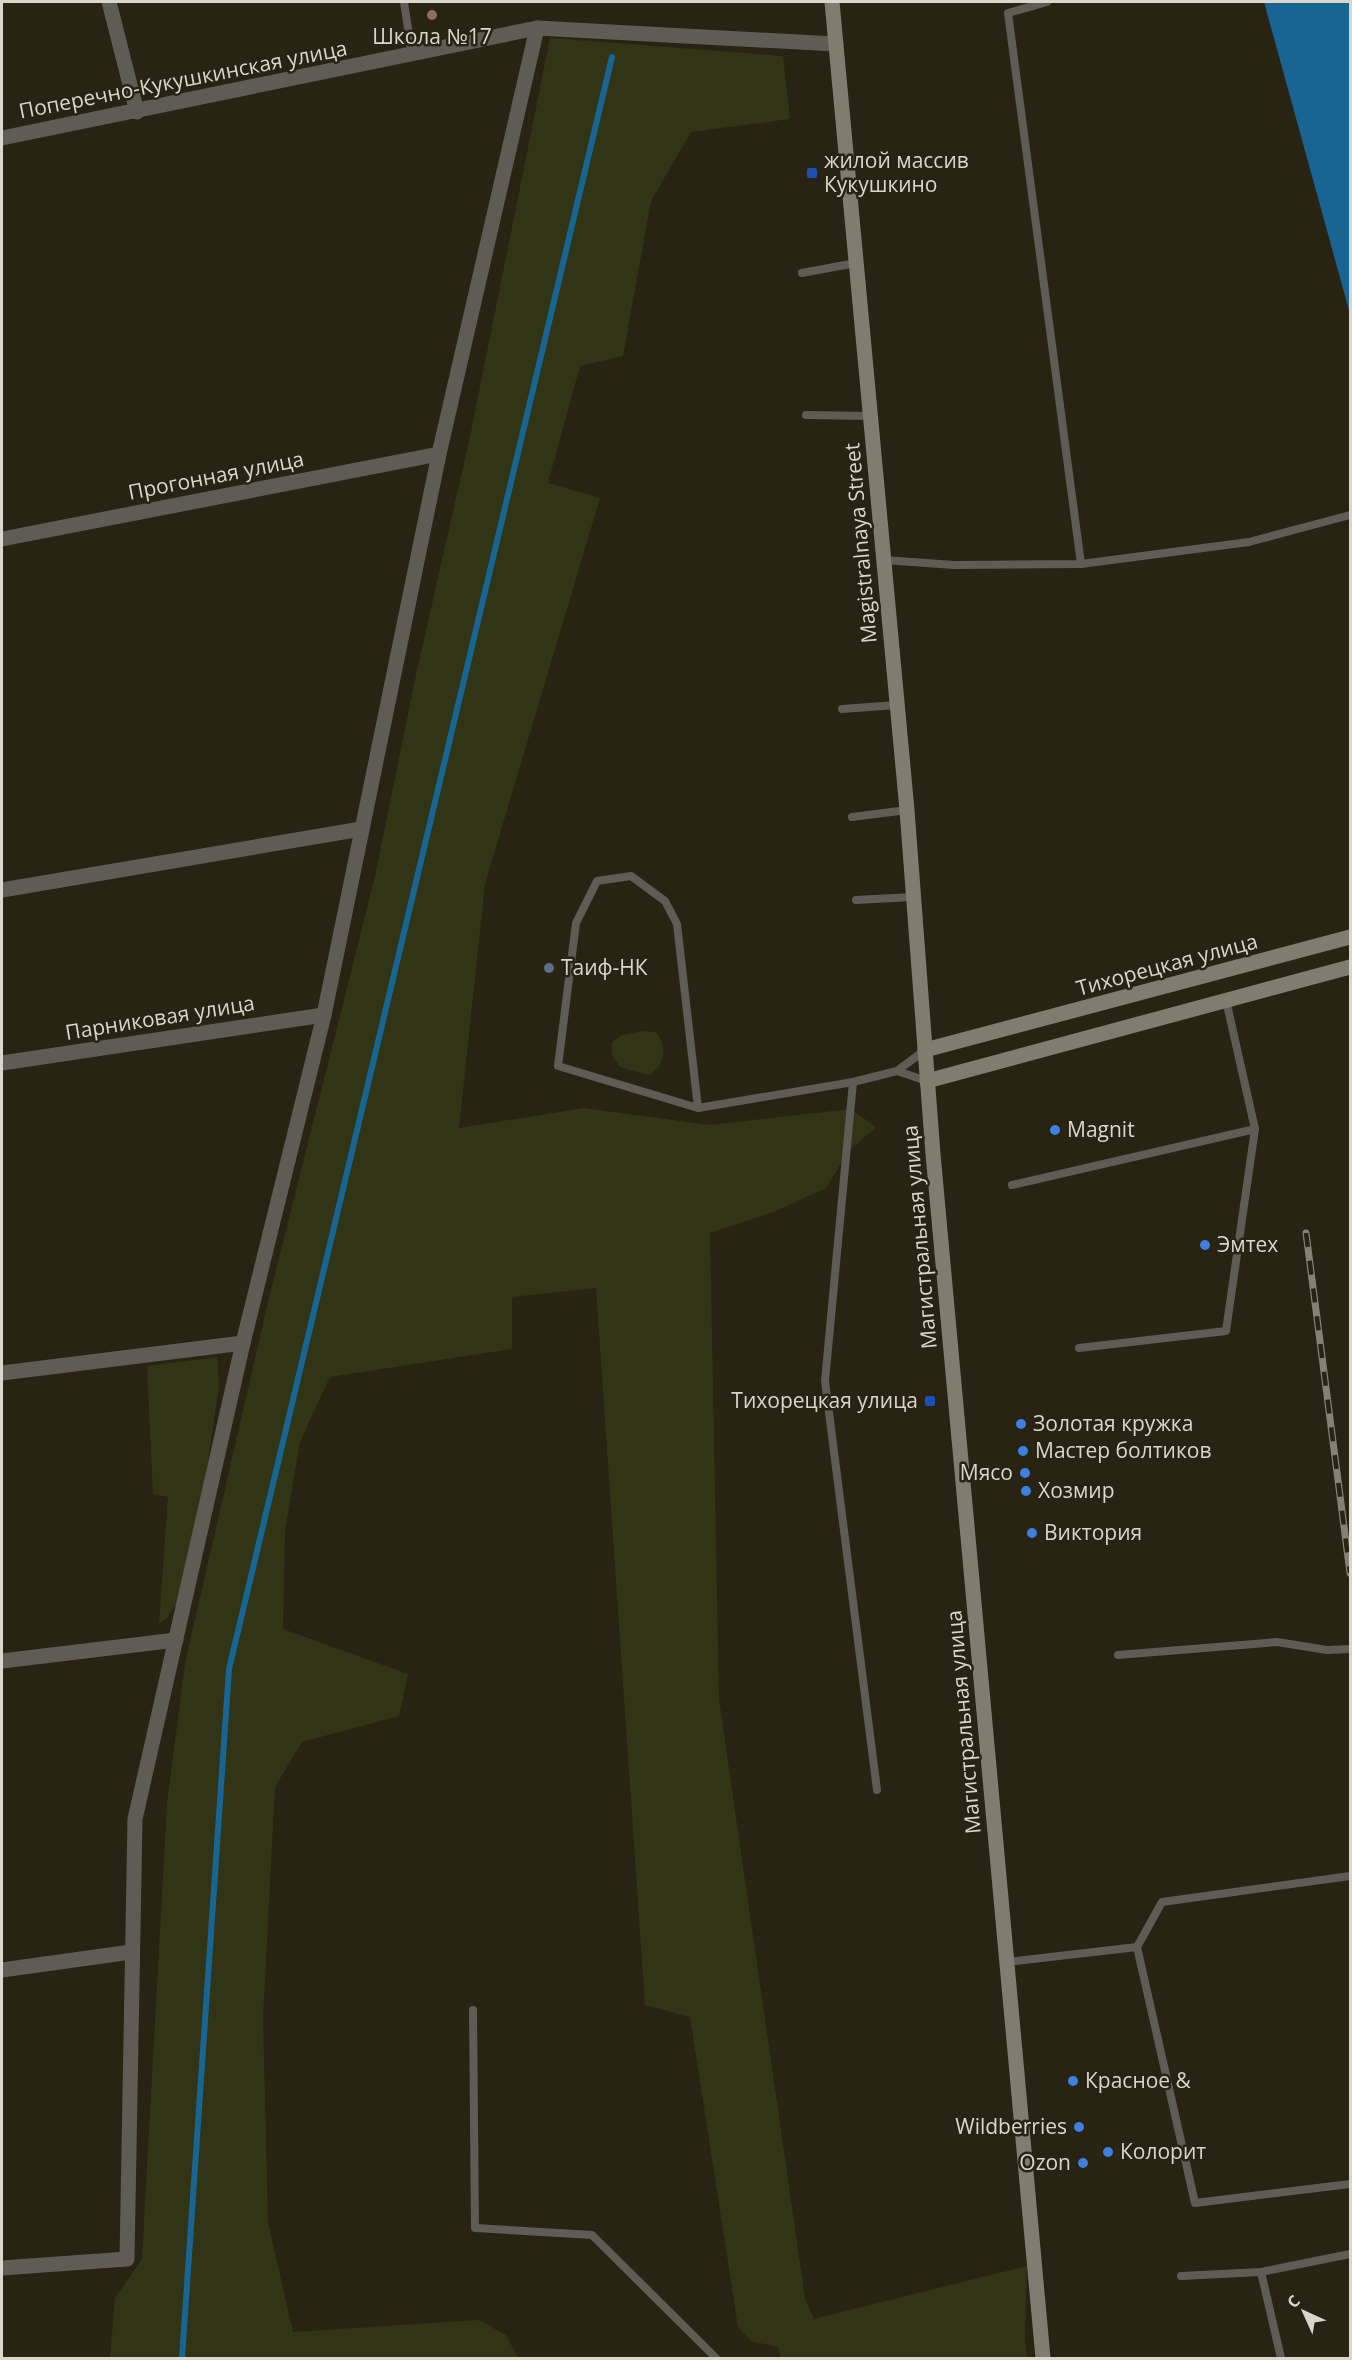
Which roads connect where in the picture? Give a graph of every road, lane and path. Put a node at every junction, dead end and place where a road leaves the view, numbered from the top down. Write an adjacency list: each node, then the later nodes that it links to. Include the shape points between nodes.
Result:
1 (109, 2): 8 (street)
2 (404, 2): 7 (lane)
3 (832, 2): 6 (main road, Magistralnaya Street)
4 (1047, 2): 18 (lane, via 1008,13)
5 (537, 28): 6 (street, Поперечно-Кукушкинская улица); 7 (street, Поперечно-Кукушкинская улица); 14 (street)
6 (836, 44): 10 (main road, Magistralnaya Street)
7 (412, 55): 8 (street, Поперечно-Кукушкинская улица)
8 (137, 112): 9 (street, Поперечно-Кукушкинская улица)
9 (2, 138)
10 (856, 263): 11 (lane); 13 (main road, Magistralnaya Street)
11 (802, 273)
12 (806, 415): 13 (lane)
13 (870, 416): 17 (main road, Magistralnaya Street)
14 (439, 454): 16 (street, Прогонная улица); 23 (street)
15 (1350, 514): 18 (lane, via 1249,542)
16 (2, 539)
17 (884, 560): 18 (lane, via 954,566); 19 (main road, Magistralnaya Street)
18 (1081, 564)
19 (897, 705): 20 (lane); 21 (main road, Magistralnaya Street)
20 (842, 709)
21 (907, 810): 22 (lane); 25 (main road, Magistralnaya Street)
22 (852, 817)
23 (361, 829): 24 (street); 30 (street)
24 (2, 890)
25 (913, 897): 26 (lane); 31 (main road, Magistralnaya Street)
26 (856, 900)
27 (1350, 937): 31 (main road, Тихорецкая улица)
28 (1350, 967): 29 (main road)
29 (1226, 1000): 34 (main road); 37 (lane)
30 (324, 1015): 32 (street, Парниковая улица); 39 (street)
31 (925, 1050): 33 (lane); 34 (main road, Magistralnaya Street)
32 (2, 1064)
33 (897, 1071): 34 (lane); 35 (lane)
34 (927, 1081): 50 (main road, Магистральная улица)
35 (853, 1082): 36 (lane); 46 (lane, via 825,1381)
36 (698, 1108): 36 (lane, via 677,924 665,901 631,876 597,881 576,923 558,1066)
37 (1255, 1129): 38 (lane); 40 (lane, via 1226,1331)
38 (1012, 1185)
39 (243, 1343): 41 (street); 42 (street)
40 (1079, 1348)
41 (2, 1373)
42 (176, 1640): 45 (street); 49 (street, via 135,1819)
43 (1350, 1648): 44 (lane, via 1327,1650 1276,1642)
44 (1118, 1655)
45 (2, 1660)
46 (877, 1790)
47 (1350, 1876): 48 (lane, via 1162,1902)
48 (1137, 1947): 50 (lane); 53 (lane, via 1195,2203)
49 (131, 1952): 51 (street); 55 (street, via 127,2259)
50 (1007, 1962): 59 (main road, Магистральная улица)
51 (2, 1970)
52 (473, 2010): 58 (lane, via 475,2228 592,2235)
53 (1350, 2184)
54 (1350, 2254): 56 (lane)
55 (2, 2268)
56 (1261, 2272): 57 (lane); 60 (lane)
57 (1181, 2276)
58 (716, 2358)
59 (1043, 2358)
60 (1281, 2358)

